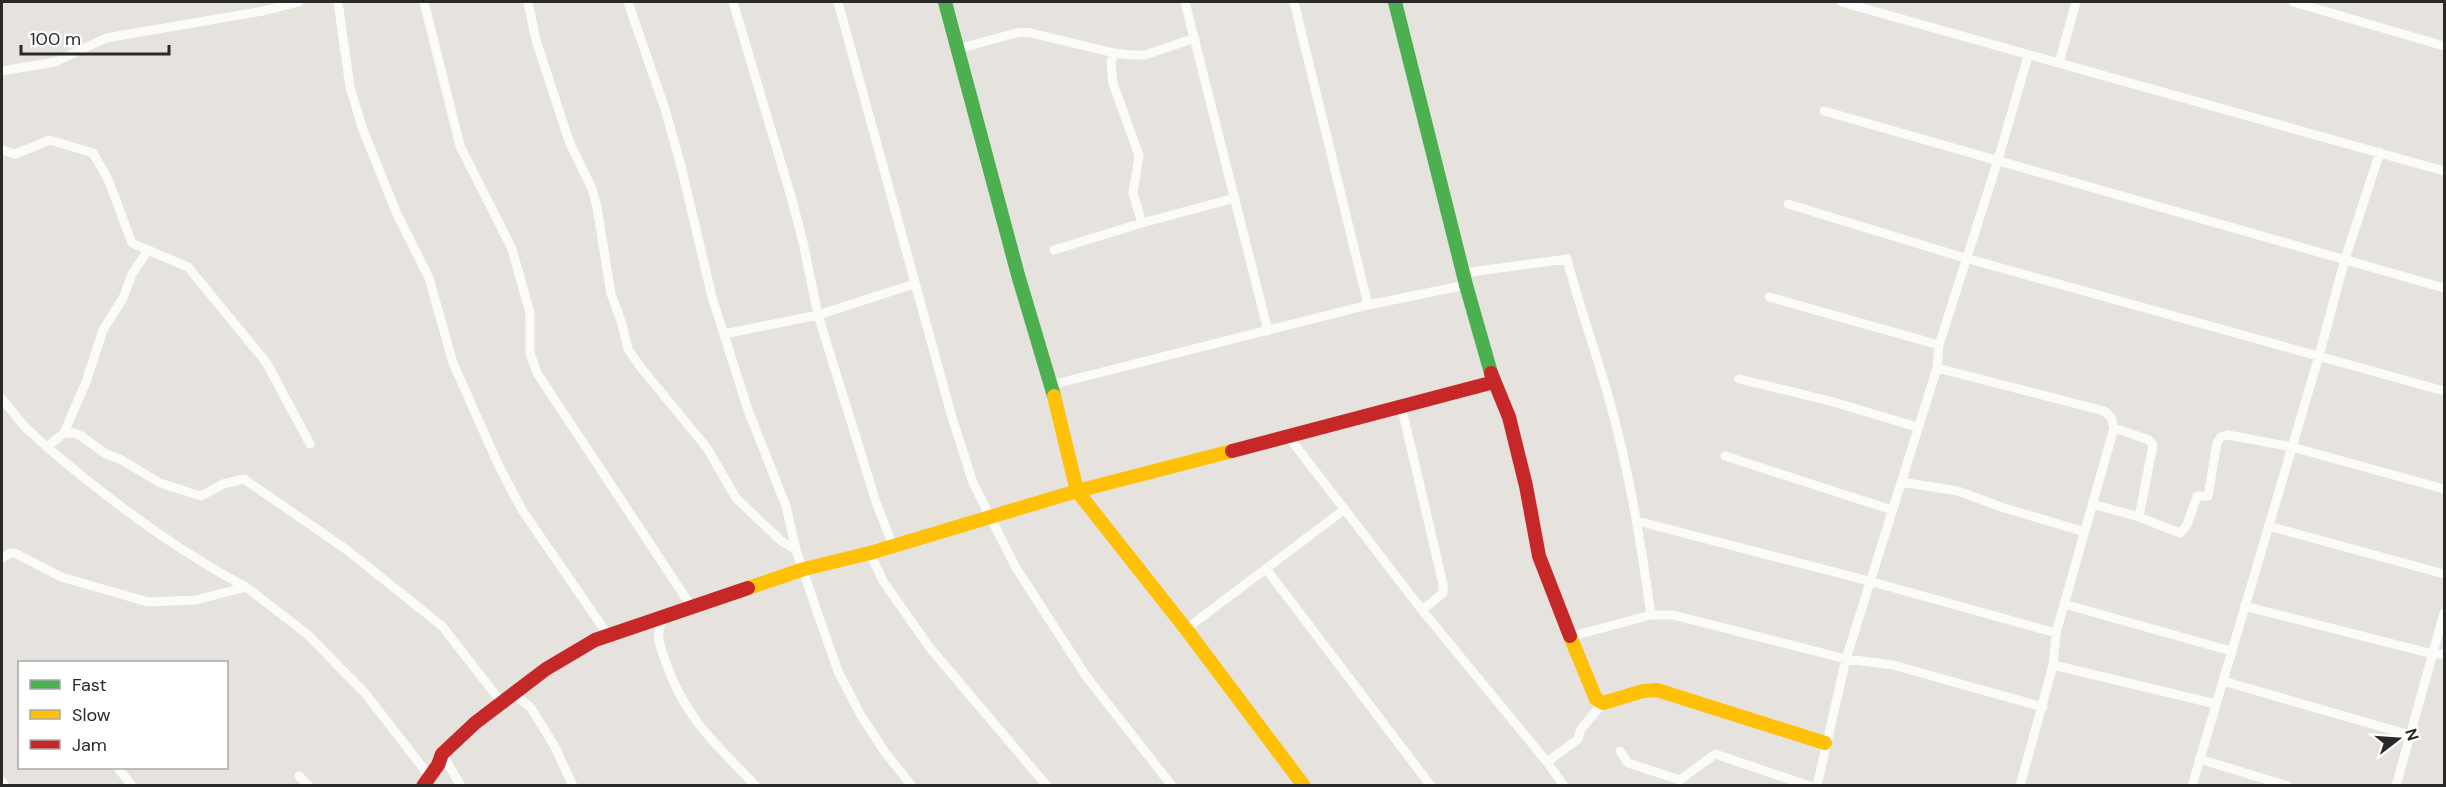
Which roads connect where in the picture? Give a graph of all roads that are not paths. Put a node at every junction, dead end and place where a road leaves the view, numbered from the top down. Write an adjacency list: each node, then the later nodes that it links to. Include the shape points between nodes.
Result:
1 (299, 2): 21 (street, via 106,38 55,62)
2 (338, 2): 88 (street, via 350,87 363,130 429,279 453,363 522,510)
3 (424, 2): 80 (street, via 460,146 512,249 530,313 530,353 537,373)
4 (528, 2): 71 (street, via 536,40 569,141 592,189 611,294 628,349 707,448 736,498 781,541)
5 (628, 2): 41 (street, via 678,155)
6 (733, 2): 39 (street, via 798,221)
7 (838, 2): 35 (street)
8 (945, 2): 17 (street)
9 (1185, 2): 15 (street)
10 (1294, 2): 38 (street)
11 (1395, 2): 34 (street)
12 (1841, 2): 19 (street)
13 (2076, 2): 20 (street)
14 (2293, 2): 16 (street)
15 (1195, 38): 18 (street, via 1145,55); 27 (street)
16 (2445, 46)
17 (957, 49): 18 (street, via 1020,32); 47 (street)
18 (1114, 53): 29 (street, via 1113,82 1138,156 1133,193)
19 (2028, 56): 20 (street); 25 (street)
20 (2060, 63): 24 (street)
21 (3, 70)
22 (1824, 111): 25 (street)
23 (2, 150): 30 (street, via 15,154 50,140 93,153 108,179 132,243)
24 (2380, 152): 26 (street); 33 (street)
25 (1998, 160): 32 (street); 33 (street)
26 (2445, 171)
27 (1235, 198): 29 (street); 40 (street)
28 (1788, 204): 32 (street)
29 (1142, 223): 31 (street)
30 (148, 250): 53 (street, via 103,330); 55 (street, via 188,267 266,362)
31 (1054, 250)
32 (1965, 258): 42 (street); 43 (street)
33 (2345, 259): 36 (street); 43 (street)
34 (1464, 279): 38 (street); 46 (street); 67 (street, via 1567,259 1609,399)
35 (914, 284): 39 (street); 65 (street, via 954,424)
36 (2445, 288)
37 (1769, 297): 42 (street)
38 (1368, 305): 40 (street)
39 (818, 315): 41 (street); 70 (street)
40 (1268, 331): 47 (street)
41 (724, 334): 71 (street, via 748,410 786,506)
42 (1939, 345): 44 (street)
43 (2319, 356): 48 (street); 57 (street)
44 (1937, 368): 51 (street); 52 (street, via 2104,411)
45 (1739, 379): 51 (street)
46 (1494, 382): 50 (street); 89 (street, via 1509,417 1539,556)
47 (1051, 385): 61 (street)
48 (2445, 391)
49 (2, 399): 56 (street)
50 (1401, 405): 54 (street); 82 (street, via 1443,584 1443,593)
51 (1917, 427): 59 (street)
52 (2114, 428): 62 (street); 66 (street, via 2153,445)
53 (64, 433): 56 (street); 97 (street, via 81,436 160,483 201,496 223,484 244,479 346,550 442,626)
54 (1288, 436): 61 (street); 63 (street)
55 (310, 444)
56 (47, 447): 78 (street, via 101,494 201,564)
57 (2292, 447): 60 (street); 66 (street, via 2221,437 2208,496 2197,496 2187,525 2180,533); 68 (street)
58 (1725, 456): 64 (street)
59 (1901, 482): 64 (street); 69 (street)
60 (2445, 489)
61 (1077, 491): 65 (street); 86 (street)
62 (2092, 504): 66 (street); 69 (street)
63 (1345, 509): 75 (street); 82 (street)
64 (1892, 510): 77 (street)
65 (988, 517): 70 (street); 120 (street, via 1086,676)
66 (2139, 517)
67 (1637, 521): 77 (street); 84 (street)
68 (2268, 526): 76 (street); 81 (street)
69 (2085, 532): 79 (street)
70 (893, 546): 72 (street)
71 (796, 549): 74 (street)
72 (870, 553): 74 (street); 119 (street, via 883,581 930,648)
73 (2, 558): 78 (street, via 15,553 54,574 148,602 196,600)
74 (804, 569): 80 (street); 118 (street, via 838,671 860,714)
75 (1267, 570): 86 (street); 122 (street)
76 (2445, 574)
77 (1869, 580): 87 (street); 93 (street)
78 (246, 587): 110 (street, via 307,634 365,693)
79 (2064, 604): 87 (street); 90 (street)
80 (691, 606): 85 (street)
81 (2244, 606): 90 (street); 91 (street)
82 (1422, 610): 106 (street)
83 (2445, 613): 91 (street)
84 (1651, 615): 89 (street); 93 (street, via 1673,615)
85 (664, 616): 88 (street); 117 (street, via 658,640 684,706)
86 (1186, 630): 121 (street)
87 (2056, 633): 94 (street)
88 (608, 635): 96 (street, via 572,653)
89 (1569, 637): 98 (street, via 1596,699)
90 (2231, 651): 95 (street)
91 (2433, 654): 92 (street); 101 (street)
92 (2445, 654)
93 (1846, 658): 100 (street, via 1893,665); 102 (street)
94 (2053, 665): 99 (street); 100 (street)
95 (2223, 681): 99 (street); 101 (street)
96 (514, 694): 97 (street); 116 (street, via 531,708)
97 (502, 703): 104 (street)
98 (1603, 703): 102 (street, via 1657,690); 106 (street, via 1581,729 1578,739)
99 (2216, 704): 105 (street)
100 (2043, 707): 124 (street)
101 (2410, 735): 127 (street)
102 (1826, 743): 111 (street)
103 (1620, 751): 111 (street, via 1628,763 1680,780 1715,754)
104 (442, 754): 110 (street); 115 (street)
105 (2199, 759): 125 (street); 126 (street)
106 (1547, 762): 123 (street)
107 (119, 769): 113 (street)
108 (299, 776): 114 (street)
109 (2, 781): 112 (street)
110 (426, 781)
111 (1818, 785)
112 (5, 786)
113 (132, 786)
114 (309, 786)
115 (461, 786)
116 (573, 786)
117 (756, 786)
118 (912, 786)
119 (1047, 786)
120 (1172, 786)
121 (1304, 786)
122 (1431, 786)
123 (1564, 786)
124 (2020, 786)
125 (2192, 786)
126 (2288, 786)
127 (2396, 786)

